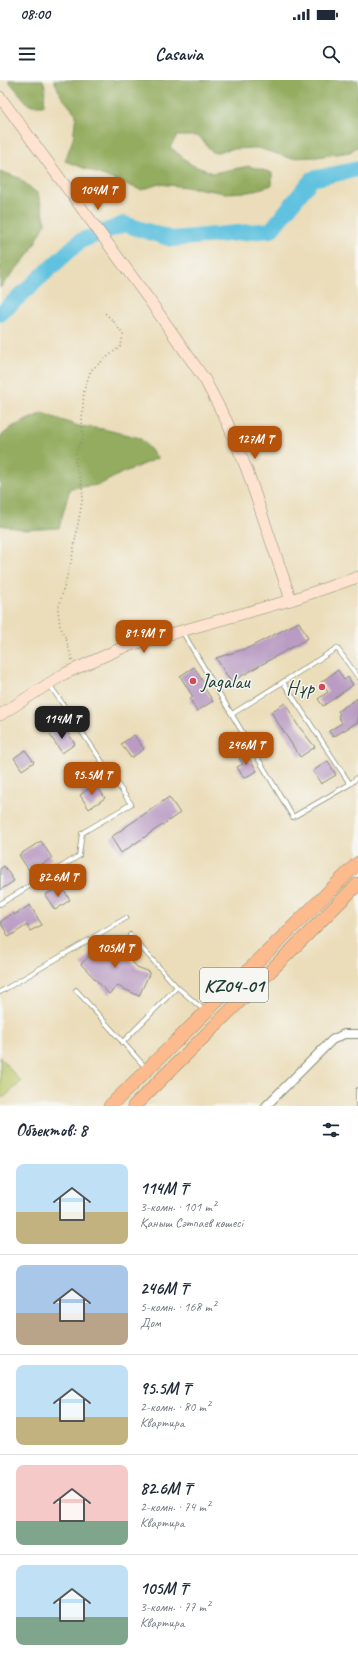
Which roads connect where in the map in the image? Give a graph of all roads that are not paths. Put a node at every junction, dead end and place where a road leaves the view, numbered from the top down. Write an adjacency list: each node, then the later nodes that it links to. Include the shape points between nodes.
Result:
1 (0, 97): 3 (main road, via 205,380 227,422 247,470)
2 (358, 577): 3 (main road)
3 (291, 600): 4 (main road)
4 (182, 631): 7 (main road, via 124,648); 8 (lane)
5 (358, 677): 6 (lane, via 337,648)
6 (283, 682): 8 (lane); 11 (lane)
7 (49, 684): 9 (main road); 14 (lane, via 131,804 82,833 80,856)
8 (232, 714): 11 (lane, via 292,817)
9 (0, 716)
10 (358, 777): 11 (lane)
11 (350, 784)
12 (358, 863): 18 (main road, KZ04-01)
13 (358, 884): 21 (main road, KZ04-01)
14 (0, 904)
15 (126, 918): 20 (lane)
16 (130, 935): 17 (lane)
17 (177, 987): 22 (lane); 24 (lane)
18 (232, 987): 21 (main road); 22 (main road, KZ04-01)
19 (76, 990): 24 (lane)
20 (0, 992)
21 (242, 999): 28 (main road, KZ04-01)
22 (206, 1011): 25 (main road, KZ04-01)
23 (358, 1034): 29 (street, via 344,1034 332,1040)
24 (122, 1043): 25 (lane)
25 (147, 1070): 27 (main road, KZ04-01)
26 (358, 1090): 30 (lane)
27 (110, 1106)
28 (134, 1106)
29 (266, 1106)
30 (358, 1106)

